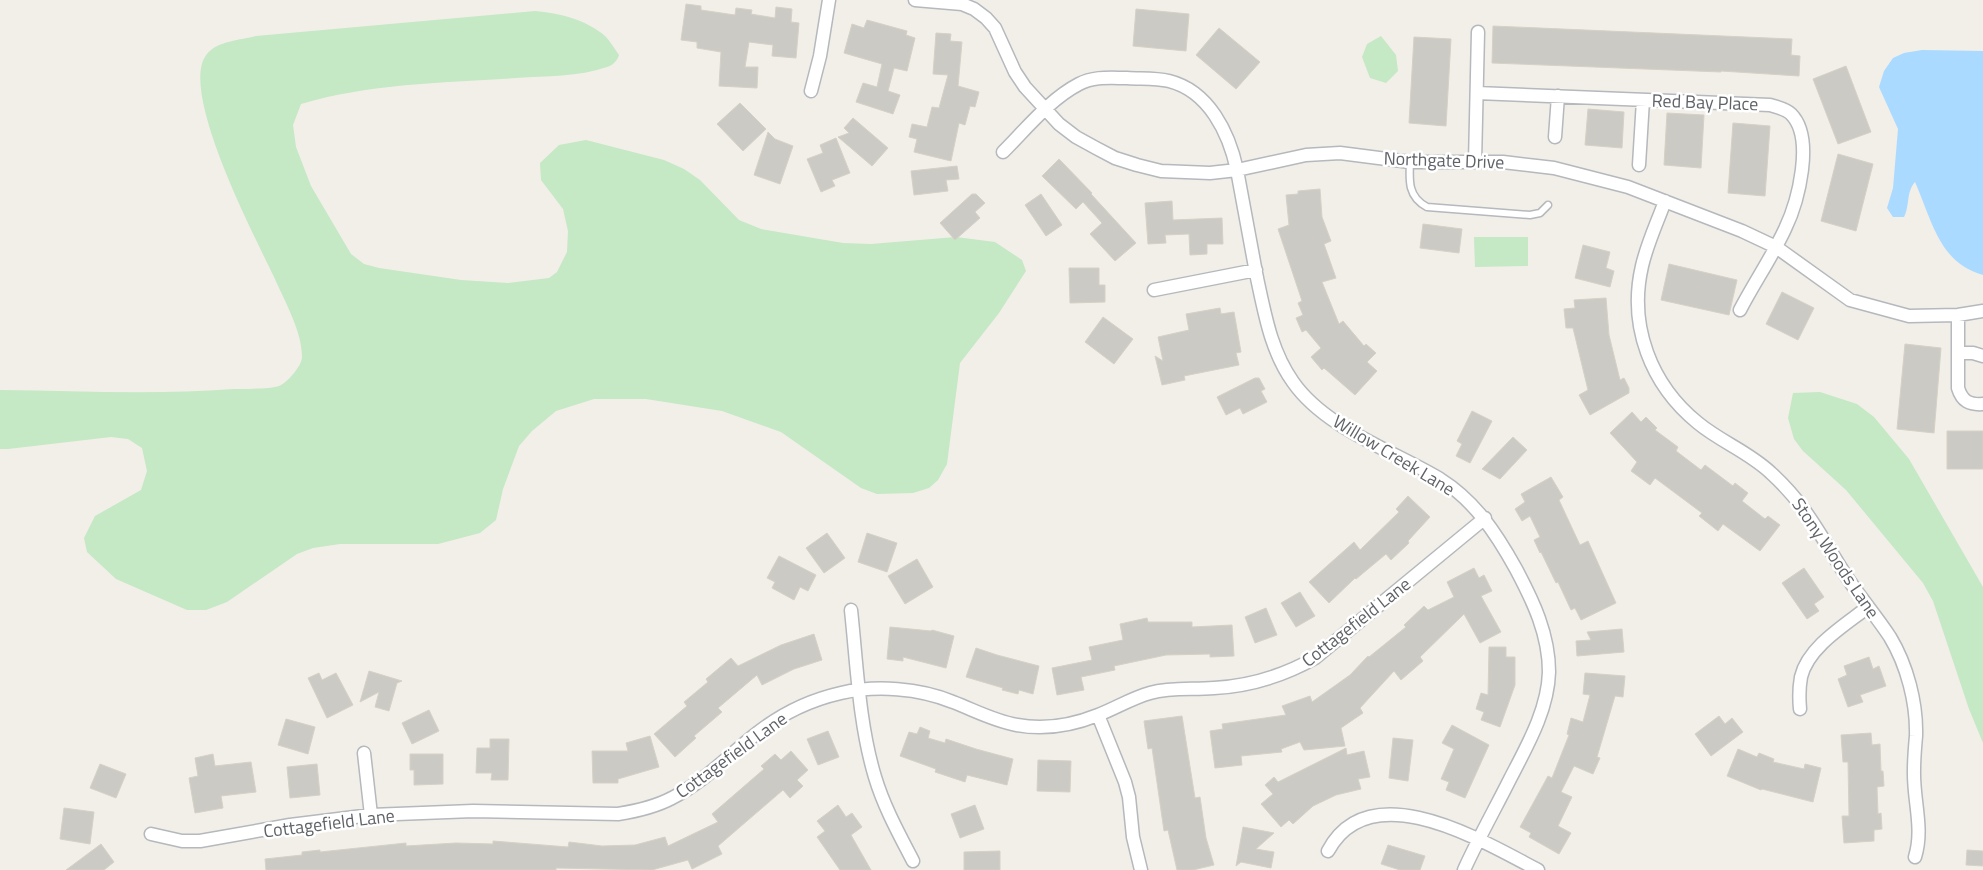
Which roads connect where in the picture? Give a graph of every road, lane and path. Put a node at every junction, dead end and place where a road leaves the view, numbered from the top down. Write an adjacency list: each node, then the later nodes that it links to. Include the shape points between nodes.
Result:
1 (829, 0): 4 (street)
2 (915, 0): 8 (street, Northgate Drive, via 962,4 986,18 998,34 1015,72)
3 (1478, 32): 5 (street)
4 (811, 91)
5 (1477, 93): 6 (street, Red Bay Place); 12 (street)
6 (1558, 96): 7 (street, Red Bay Place); 9 (street)
7 (1642, 100): 13 (street); 17 (street, Red Bay Place, via 1770,105 1791,114 1800,135 1802,163 1793,210)
8 (1046, 110): 10 (street, Willow Creek Lane); 14 (street, Northgate Drive, via 1076,137 1115,158 1137,165 1185,173); 14 (street, Willow Creek Lane, via 1080,83 1096,78 1171,82 1186,88 1209,108 1224,130)
9 (1556, 137)
10 (1003, 152)
11 (1410, 162): 12 (street, Northgate Drive); 14 (street, Northgate Drive, via 1322,153); 16 (lane, via 1409,182 1413,194 1427,207 1530,215)
12 (1475, 162): 15 (street, Northgate Drive, via 1529,164 1580,173)
13 (1639, 165)
14 (1237, 170): 18 (street, Willow Creek Lane)
15 (1665, 201): 17 (street, Northgate Drive); 27 (street, Stony Woods Lane, via 1642,266 1638,296 1642,338 1656,375 1669,394 1699,424 1759,463 1801,503)
16 (1548, 205)
17 (1776, 247): 20 (street, Red Bay Place); 22 (street, Northgate Drive, via 1850,300 1909,316)
18 (1256, 270): 19 (street); 26 (street, Willow Creek Lane, via 1274,346 1283,367 1308,400 1342,426 1446,483)
19 (1154, 290)
20 (1740, 310)
21 (1983, 311): 22 (street, Northgate Drive)
22 (1958, 315): 23 (street)
23 (1958, 353): 24 (street); 25 (street, via 1961,396 1969,402)
24 (1983, 356)
25 (1983, 404)
26 (1485, 518): 31 (street, Cottagefield Lane, via 1315,658 1294,670 1246,685 1150,693); 35 (street, Willow Creek Lane, via 1514,565 1540,617 1549,673 1534,731)
27 (1868, 608): 30 (street, via 1826,641 1807,663 1801,676); 37 (street, Stony Woods Lane, via 1899,655 1914,703 1914,776 1920,830)
28 (851, 610): 29 (street)
29 (859, 690): 31 (street, Cottagefield Lane, via 897,690 928,695 996,720 1037,727 1077,722); 33 (street, Cottagefield Lane, via 828,696 792,710 756,734 689,788 672,798 635,811 609,814 473,810); 38 (street, via 876,779)
30 (1800, 709)
31 (1098, 715): 39 (street, via 1125,782)
32 (364, 752): 33 (street)
33 (371, 815): 34 (street, Cottagefield Lane, via 200,841 182,841)
34 (151, 834)
35 (1479, 839): 36 (street, via 1432,821 1380,816 1350,825); 40 (street, Willow Creek Lane); 41 (street)
36 (1328, 851)
37 (1915, 857)
38 (913, 861)
39 (1141, 870)
40 (1464, 870)
41 (1538, 870)

